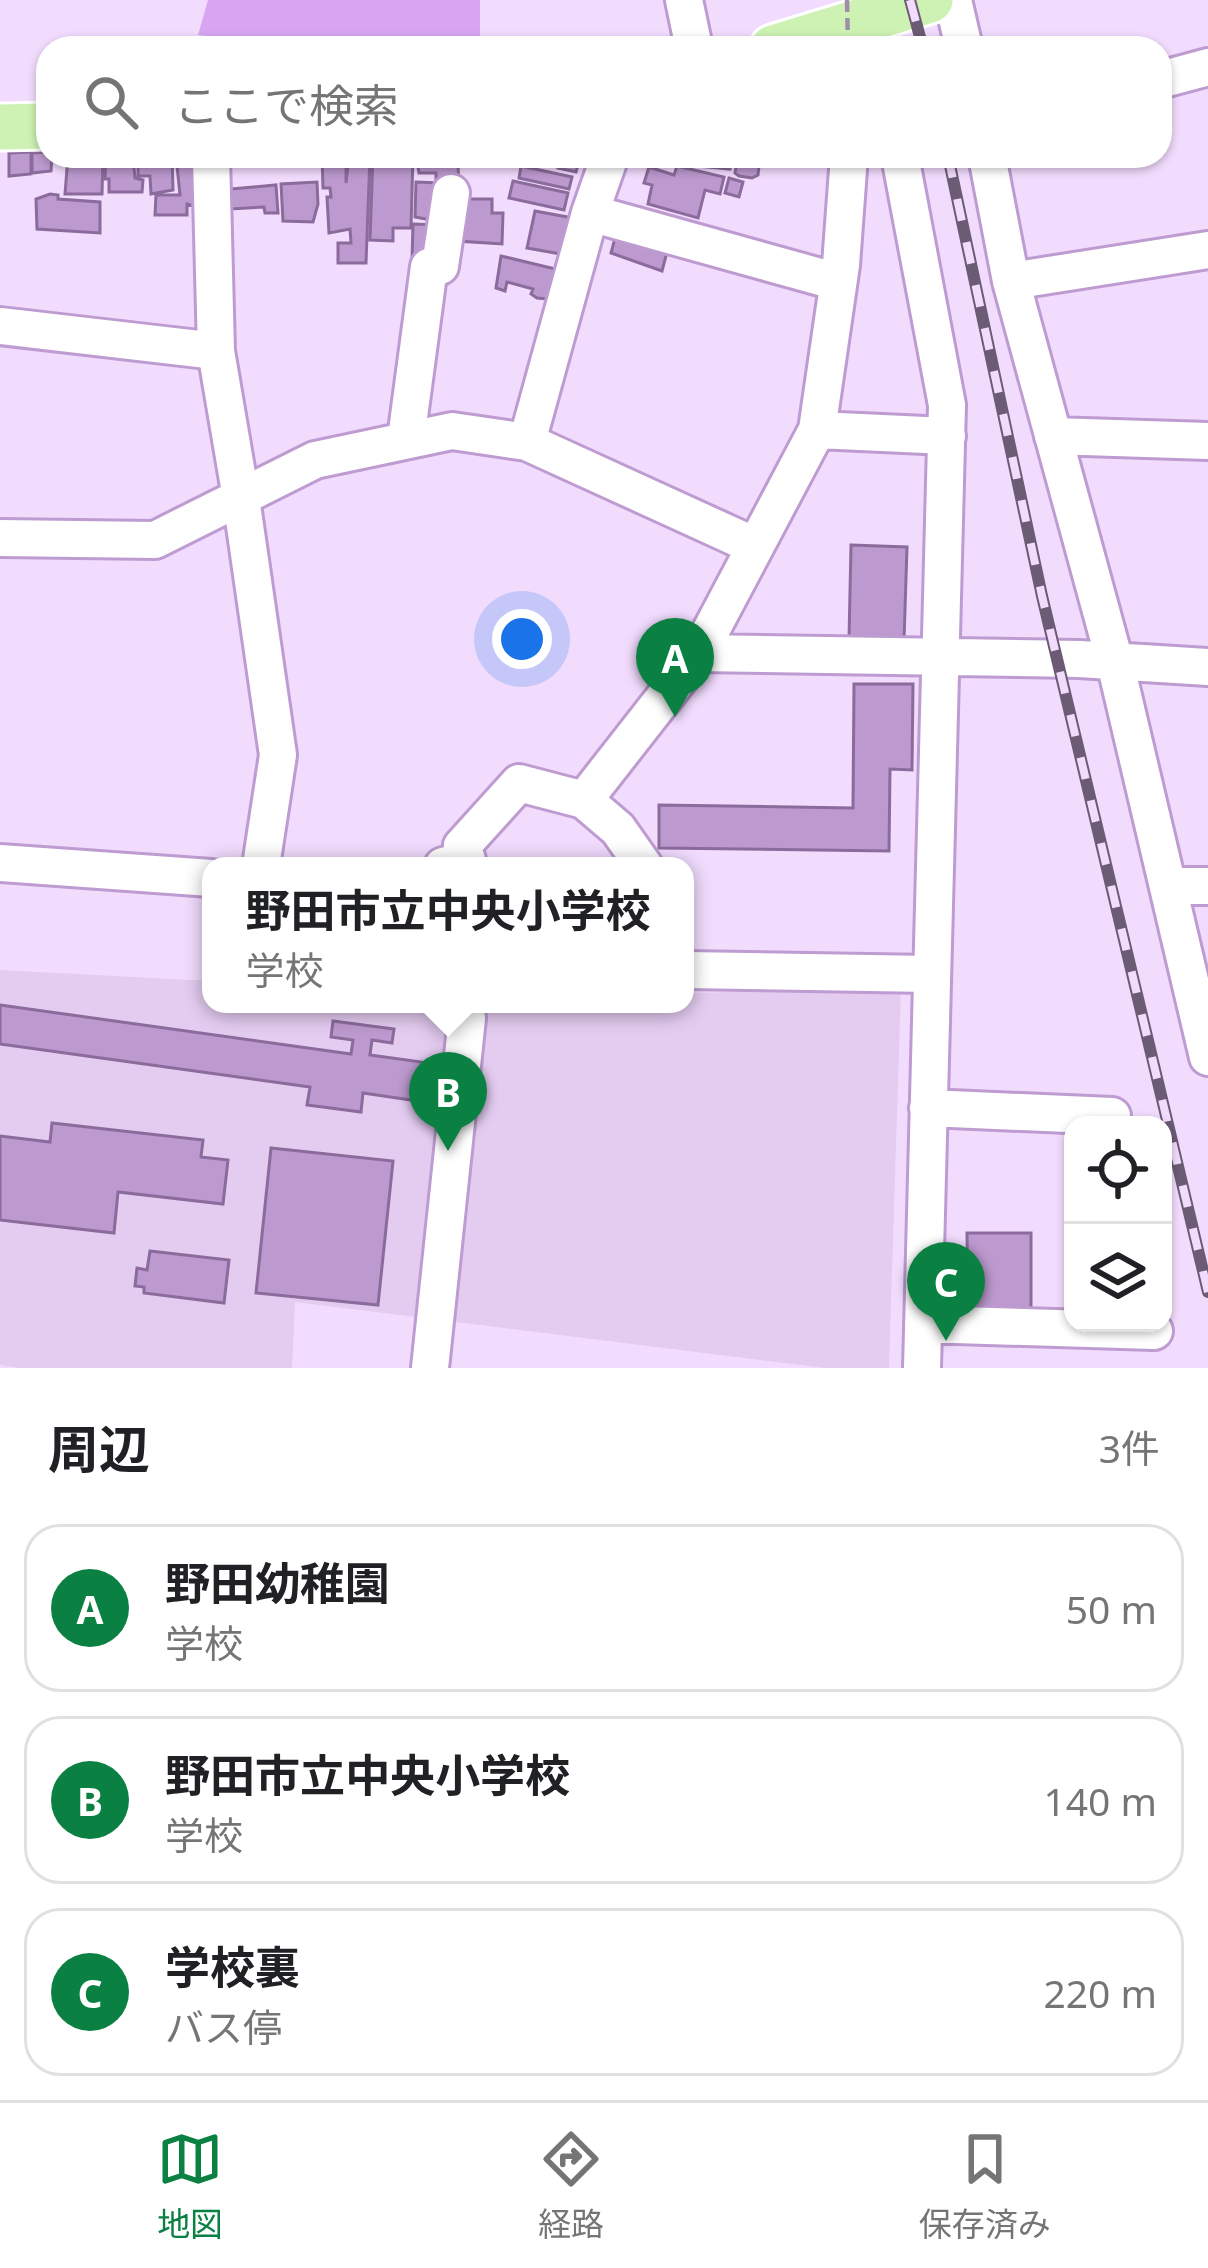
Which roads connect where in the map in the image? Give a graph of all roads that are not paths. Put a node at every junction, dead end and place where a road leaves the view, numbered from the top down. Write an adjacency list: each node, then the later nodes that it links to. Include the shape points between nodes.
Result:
1 (684, 0): 5 (street)
2 (930, 0): 4 (main road)
3 (953, 0): 7 (street)
4 (858, 23): 6 (main road)
5 (692, 36)
6 (814, 36)
7 (961, 36)
8 (1208, 67): 9 (street)
9 (1172, 77)
10 (36, 126): 11 (main road)
11 (0, 127)
12 (212, 168): 23 (street)
13 (606, 168): 18 (street)
14 (848, 168): 21 (street)
15 (902, 168): 25 (street)
16 (989, 168): 20 (street)
17 (451, 193): 27 (street, via 440,266 420,266)
18 (590, 213): 21 (street); 29 (street)
19 (1208, 250): 20 (street)
20 (1011, 281): 26 (street)
21 (838, 282): 24 (street)
22 (0, 326): 23 (street)
23 (216, 351): 30 (street)
24 (817, 430): 25 (street); 32 (street)
25 (947, 436): 34 (street)
26 (1053, 436): 28 (street); 35 (street)
27 (406, 439): 29 (street, via 452,431); 30 (street, via 315,460)
28 (1208, 441)
29 (527, 442): 32 (street)
30 (242, 498): 31 (street, via 155,540); 38 (street, via 278,755)
31 (0, 538)
32 (755, 546): 33 (street)
33 (698, 653): 34 (street); 37 (street)
34 (942, 658): 35 (street); 46 (street)
35 (1115, 662): 36 (street); 43 (street)
36 (1208, 667)
37 (584, 800): 39 (street, via 519,783 462,846); 40 (street)
38 (262, 857)
39 (466, 857)
40 (638, 857)
41 (0, 863): 42 (street)
42 (202, 877)
43 (1169, 886): 44 (street); 48 (street)
44 (1208, 886)
45 (694, 970): 46 (street)
46 (932, 974): 49 (street)
47 (462, 1013): 53 (street)
48 (1208, 1057)
49 (928, 1108): 50 (street); 51 (street)
50 (1112, 1116)
51 (923, 1324): 52 (street); 54 (street)
52 (1064, 1328)
53 (430, 1368)
54 (922, 1368)

